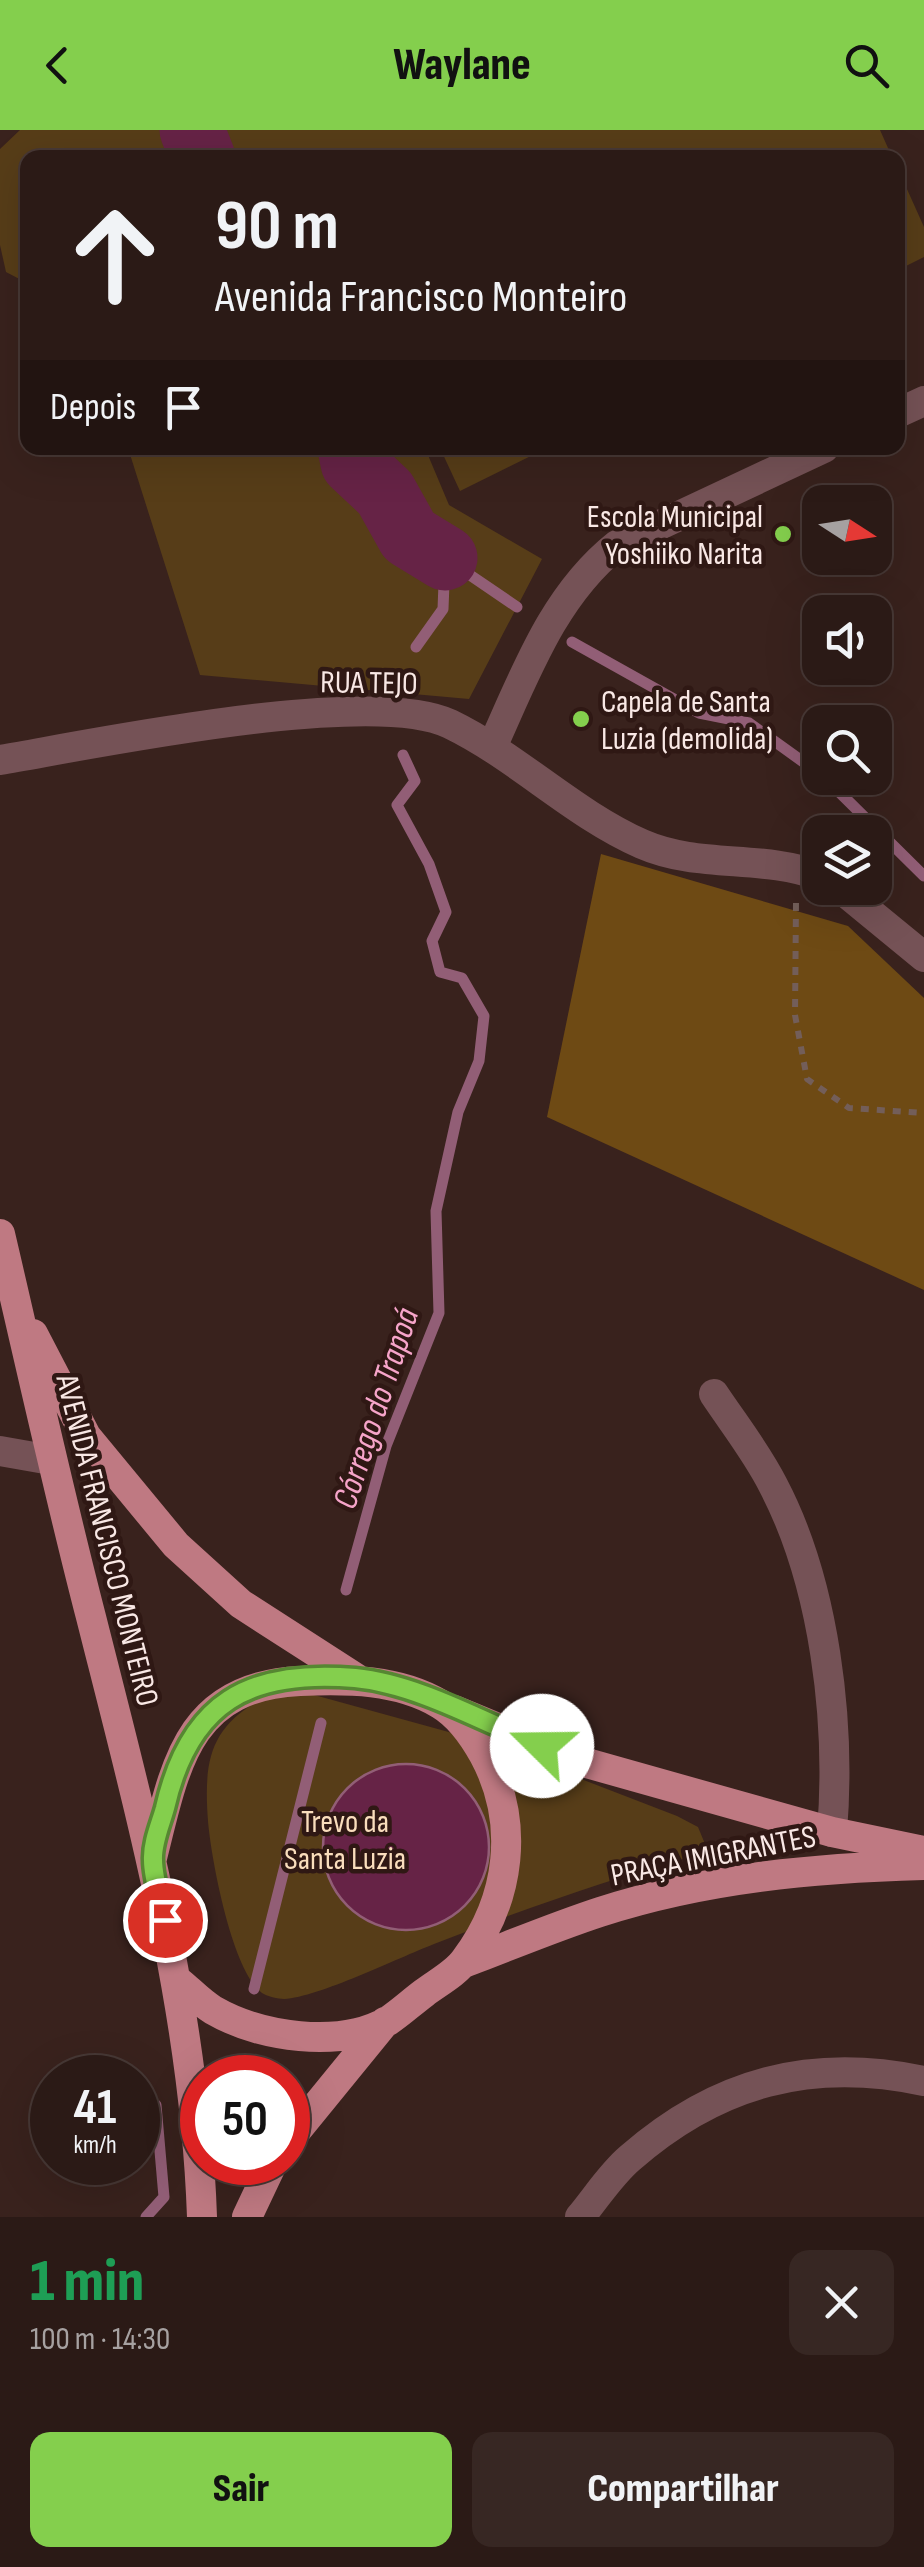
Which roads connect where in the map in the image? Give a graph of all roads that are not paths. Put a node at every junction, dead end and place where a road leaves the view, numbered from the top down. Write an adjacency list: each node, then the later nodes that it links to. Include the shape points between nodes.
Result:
1 (809, 455): 2 (street, via 596,561 556,614)
2 (492, 747): 3 (street, RUA TEJO, via 422,714 382,712 267,718); 4 (street, RUA TEJO, via 550,791 644,845)
3 (0, 760)
4 (802, 870)
5 (861, 905): 6 (street)
6 (924, 957)
7 (5, 1270): 10 (main road, AVENIDA FRANCISCO MONTEIRO); 11 (main road, via 86,1436 176,1545 241,1604)
8 (714, 1394): 13 (street, via 774,1486 797,1544 832,1698 838,1761)
9 (0, 1451): 10 (street)
10 (51, 1460): 15 (main road, AVENIDA FRANCISCO MONTEIRO)
11 (356, 1678): 12 (main road); 15 (main road, via 289,1681 224,1701 195,1728 174,1770)
12 (440, 1704): 13 (main road, via 576,1760); 17 (main road, via 471,1731 499,1783 508,1818 493,1910)
13 (832, 1832): 14 (main road)
14 (924, 1851)
15 (152, 1858): 18 (main road, AVENIDA FRANCISCO MONTEIRO)
16 (924, 1865): 17 (main road, PRAÇA IMIGRANTES, via 786,1873 665,1894)
17 (464, 1963): 19 (main road)
18 (178, 1981): 19 (main road, via 212,2009 294,2036 335,2036); 23 (main road, AVENIDA FRANCISCO MONTEIRO)
19 (385, 2022): 21 (main road)
20 (924, 2081): 25 (street, via 884,2072 792,2073 688,2112 627,2160)
21 (310, 2114)
22 (263, 2185): 24 (main road)
23 (202, 2217)
24 (247, 2217)
25 (580, 2217)

